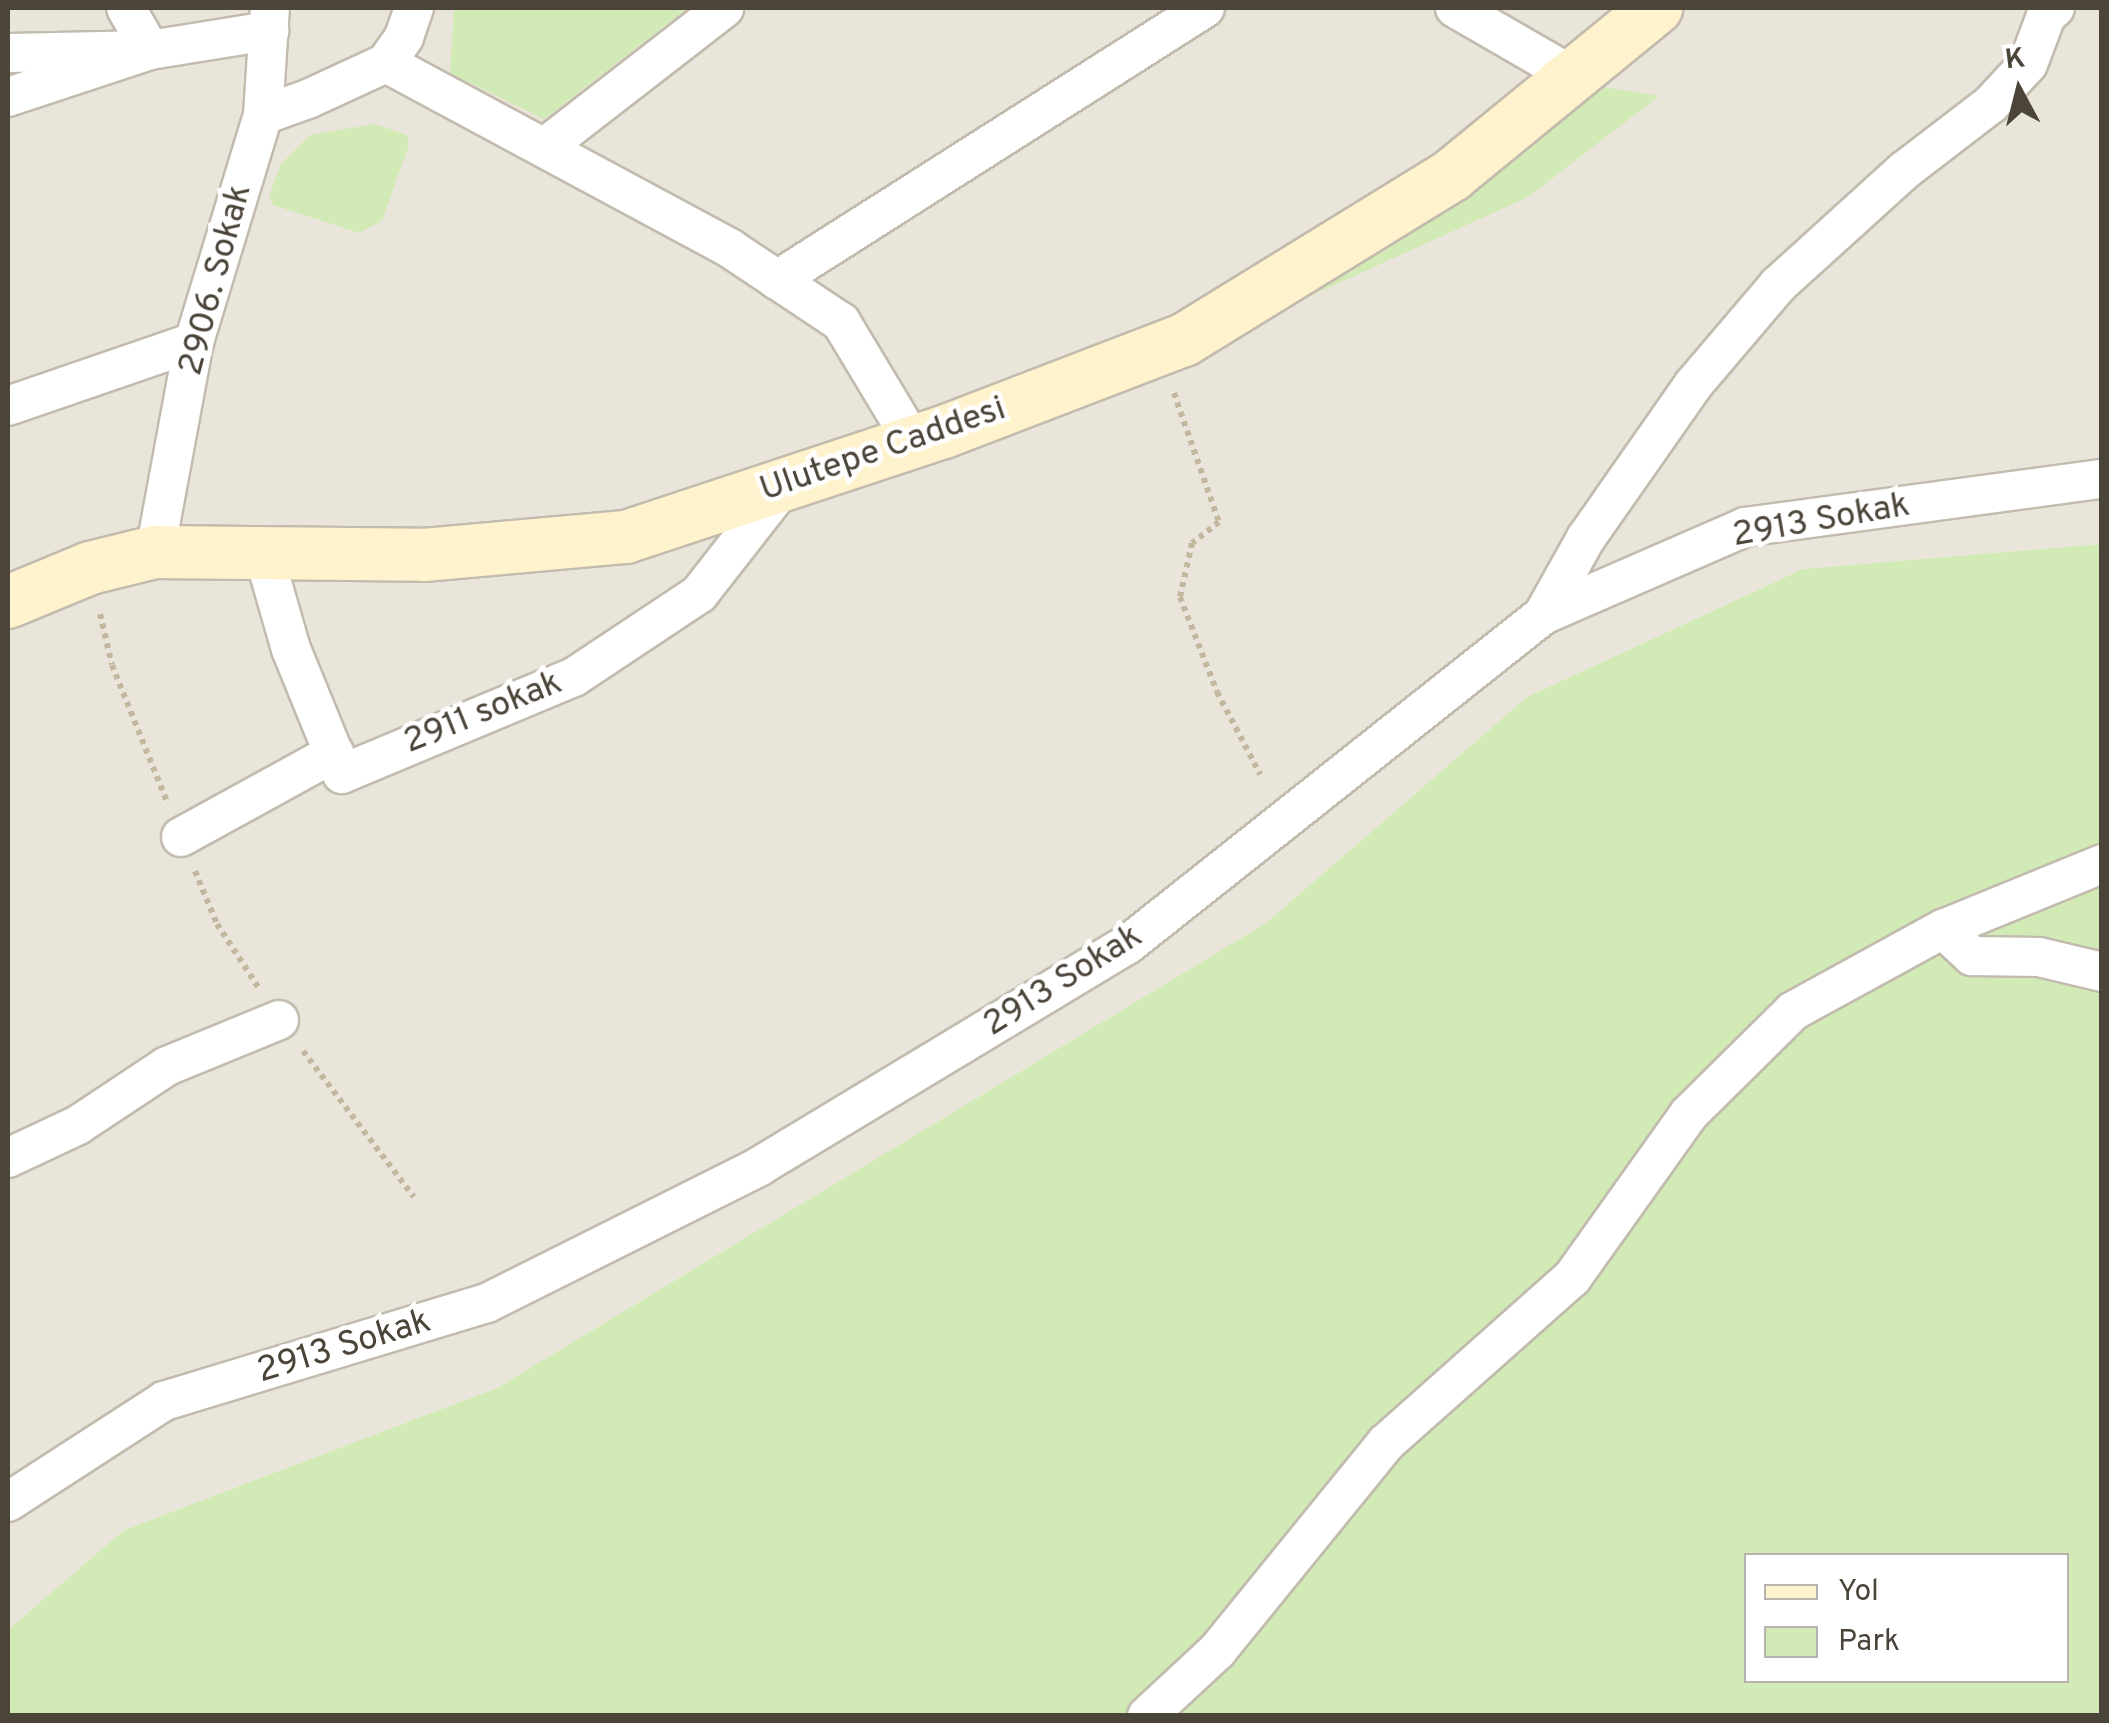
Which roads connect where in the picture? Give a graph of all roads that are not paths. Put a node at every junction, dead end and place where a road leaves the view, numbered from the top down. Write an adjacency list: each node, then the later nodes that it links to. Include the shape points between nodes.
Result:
1 (126, 8): 9 (street)
2 (414, 8): 11 (street)
3 (722, 8): 15 (street)
4 (1205, 8): 16 (street)
5 (1456, 8): 12 (street)
6 (1656, 8): 12 (street, Ulutepe Caddesi)
7 (2056, 8): 25 (street, via 2046,16 2028,64 1991,104 1792,272 1718,356 1586,538)
8 (269, 19): 9 (street); 14 (street, 2906. Sokak)
9 (150, 50): 10 (street); 13 (street)
10 (8, 53)
11 (386, 63): 14 (street); 15 (street)
12 (1573, 76): 19 (street, Ulutepe Caddesi, via 1452,175 1184,340)
13 (8, 98)
14 (263, 114): 17 (street, 2906. Sokak)
15 (545, 147): 16 (street)
16 (777, 280): 19 (street, via 841,322)
17 (194, 342): 18 (street); 22 (street, 2906. Sokak)
18 (8, 406)
19 (913, 442): 21 (street, Ulutepe Caddesi)
20 (2102, 479): 25 (street, 2913 Sokak, via 1745,526)
21 (785, 484): 23 (street, Ulutepe Caddesi, via 626,537 424,555); 26 (street, 2911 sokak, via 700,594 574,676 342,774)
22 (155, 552): 23 (street, Ulutepe Caddesi); 24 (street, Ulutepe Caddesi, via 90,568)
23 (264, 555): 26 (street, via 291,649)
24 (8, 602)
25 (1543, 614): 33 (street, 2913 Sokak, via 1127,945 760,1166 487,1303 164,1401)
26 (334, 753): 27 (street)
27 (181, 838)
28 (2102, 864): 29 (street)
29 (1943, 930): 30 (street, via 1972,956 2039,958); 34 (street, via 1793,1011 1689,1114 1572,1278 1386,1443 1217,1651)
30 (2102, 972)
31 (279, 1020): 32 (street, via 168,1066 78,1126)
32 (8, 1158)
33 (8, 1502)
34 (1147, 1716)

